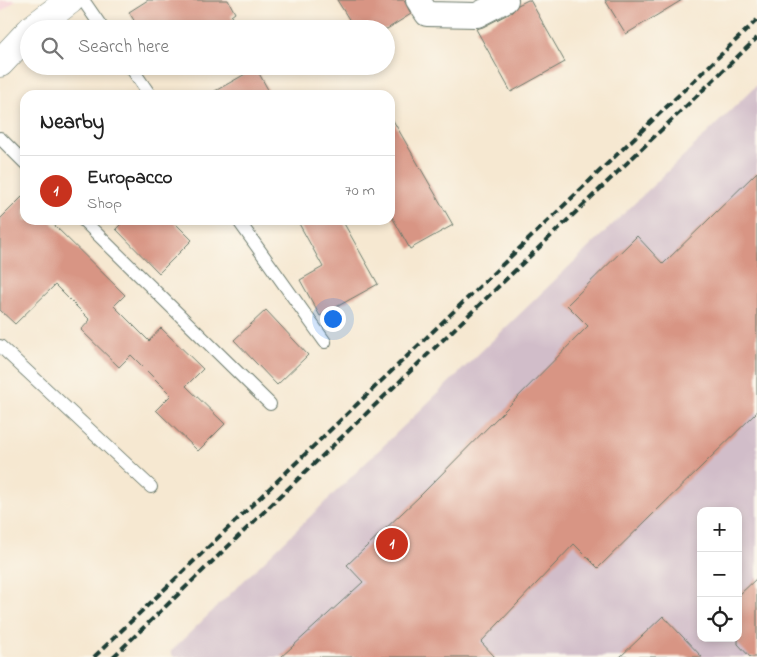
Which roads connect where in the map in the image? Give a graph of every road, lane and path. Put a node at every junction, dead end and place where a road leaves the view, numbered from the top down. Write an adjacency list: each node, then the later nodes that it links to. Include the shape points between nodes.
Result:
1 (70, 0): 5 (street)
2 (83, 0): 6 (lane)
3 (418, 0): 4 (street, via 427,14 477,14)
4 (506, 0)
5 (44, 20)
6 (97, 20)
7 (20, 42): 8 (street)
8 (0, 63)
9 (136, 75): 10 (lane)
10 (147, 90)
11 (0, 138): 12 (lane)
12 (20, 158)
13 (88, 225): 17 (lane)
14 (242, 225): 15 (lane)
15 (325, 342)
16 (0, 346): 18 (lane)
17 (270, 404)
18 (151, 487)

